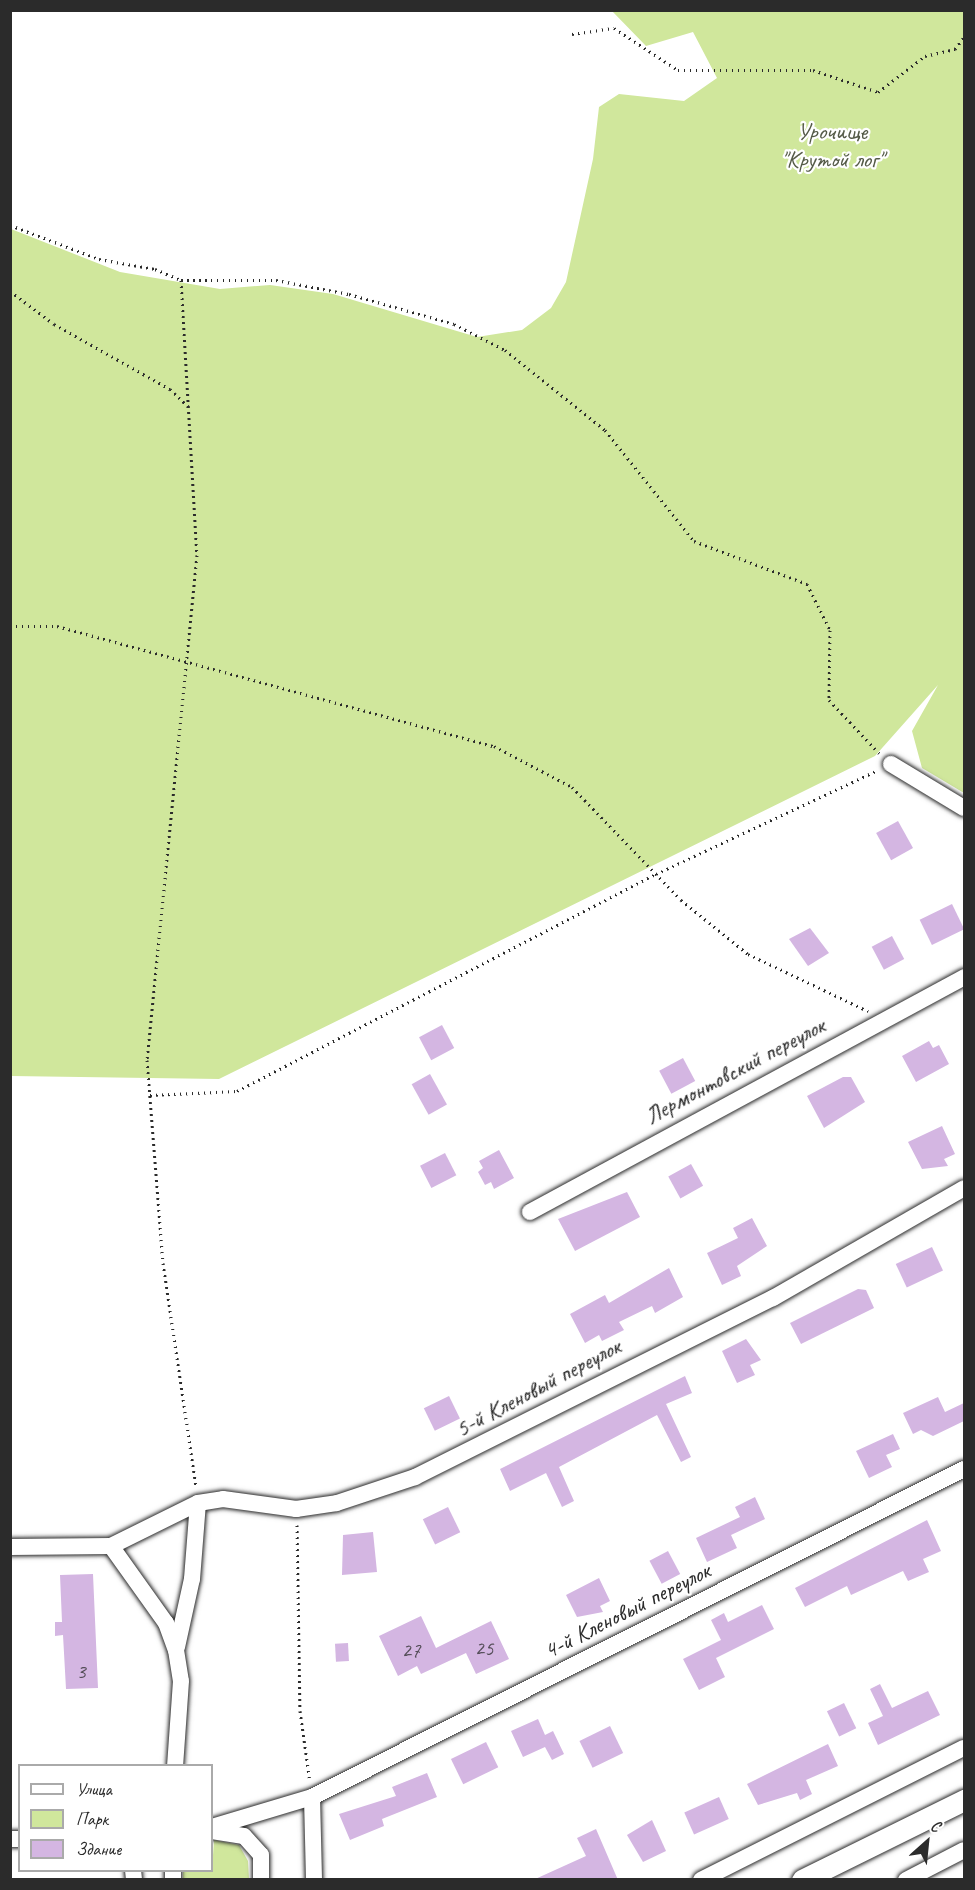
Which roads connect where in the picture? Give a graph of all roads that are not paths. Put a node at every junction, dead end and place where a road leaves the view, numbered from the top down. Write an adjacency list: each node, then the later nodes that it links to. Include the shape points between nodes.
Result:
1 (891, 764): 2 (street)
2 (964, 808)
3 (964, 977): 5 (street, Лермонтовский переулок)
4 (964, 1188): 7 (street, 5-й Кленовый переулок, via 772,1298 602,1380 503,1437 415,1477 337,1503 297,1509 223,1499)
5 (530, 1212)
6 (964, 1469): 13 (street, 4-й Кленовый переулок)
7 (198, 1503): 8 (street, 5-й Кленовый переулок); 10 (street, via 192,1579)
8 (111, 1546): 9 (street); 10 (street, via 166,1623)
9 (10, 1547)
10 (176, 1650): 12 (street, via 181,1682)
11 (964, 1748): 21 (street)
12 (175, 1764)
13 (312, 1797): 15 (street, 4-й Кленовый переулок); 20 (street)
14 (964, 1800): 18 (main road)
15 (213, 1829)
16 (213, 1829): 19 (street, via 244,1836 261,1855)
17 (964, 1850): 22 (street)
18 (807, 1878)
19 (261, 1880)
20 (314, 1880)
21 (701, 1880)
22 (906, 1880)

